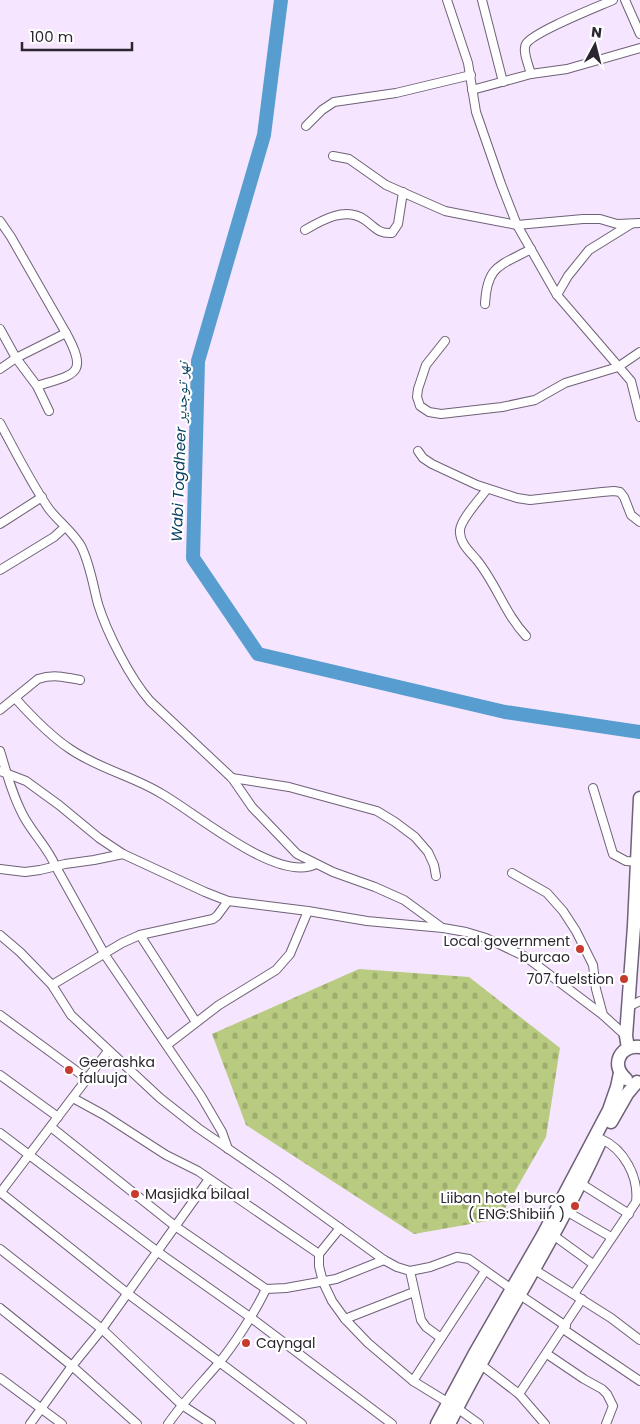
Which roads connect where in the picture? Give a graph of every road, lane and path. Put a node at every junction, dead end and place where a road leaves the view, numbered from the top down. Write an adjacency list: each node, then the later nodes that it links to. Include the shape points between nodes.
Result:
1 (447, 0): 8 (street)
2 (482, 0): 9 (street)
3 (613, 0): 7 (street, via 570,18 529,41 525,51)
4 (626, 0): 5 (street)
5 (640, 34)
6 (640, 48): 7 (street, via 567,69)
7 (531, 74): 9 (street)
8 (470, 75): 10 (street); 11 (street, via 396,93 334,102)
9 (502, 82): 10 (street)
10 (472, 90): 16 (street, via 476,112)
11 (306, 126)
12 (333, 156): 13 (street, via 349,159 378,181)
13 (403, 192): 16 (street, via 445,211); 17 (street, via 398,224 392,233 378,232 363,218 344,215 331,216)
14 (0, 221): 22 (street)
15 (636, 223): 16 (street, via 583,219); 19 (street, via 589,250)
16 (517, 225): 18 (street)
17 (306, 230)
18 (531, 249): 19 (street); 20 (street, via 498,267 489,276)
19 (557, 295): 26 (street)
20 (485, 304)
21 (0, 329): 25 (street)
22 (66, 332): 25 (street); 28 (street, via 76,350 77,367 68,376)
23 (445, 341): 26 (street, via 426,365 418,388 420,406 441,414 535,400 565,383)
24 (640, 352): 26 (street)
25 (16, 358): 27 (street); 28 (street)
26 (618, 367): 30 (street, via 631,381)
27 (0, 369)
28 (37, 386): 29 (street)
29 (49, 410)
30 (640, 417)
31 (0, 423): 34 (street)
32 (418, 451): 33 (street, via 432,464)
33 (487, 489): 35 (street, via 530,500 620,492 631,515); 39 (street, via 463,521 459,533)
34 (42, 498): 36 (street); 37 (street)
35 (640, 522)
36 (0, 524)
37 (65, 527): 38 (street); 45 (street, via 81,546 106,628 140,689)
38 (0, 570)
39 (526, 636)
40 (80, 680): 41 (street, via 45,677 29,685)
41 (15, 698): 42 (street); 50 (street, via 52,737 71,750 162,794 244,848 298,868)
42 (0, 710)
43 (0, 751): 44 (street)
44 (4, 772): 48 (street, via 43,793); 51 (street, via 17,804)
45 (232, 778): 50 (street, via 252,807 290,848); 54 (street, via 289,787 377,811 415,837 428,852)
46 (593, 788): 49 (street, via 613,854 626,861)
47 (640, 798): 49 (highway)
48 (123, 854): 51 (street); 55 (street)
49 (639, 862): 63 (highway)
50 (316, 864): 57 (street, via 404,900)
51 (56, 867): 52 (street, via 25,872); 60 (street)
52 (0, 869)
53 (512, 873): 65 (street, via 547,894 576,931 593,965)
54 (436, 876)
55 (228, 901): 56 (street); 59 (street, via 213,919)
56 (308, 911): 57 (street, via 367,921); 66 (street, via 285,962)
57 (443, 928): 65 (street, via 486,938 526,957)
58 (0, 935): 61 (street)
59 (140, 935): 60 (street); 66 (street)
60 (105, 955): 61 (street); 67 (street)
61 (52, 985): 69 (street, via 71,1015)
62 (640, 1001): 63 (street)
63 (628, 1007): 68 (highway)
64 (0, 1015): 72 (street)
65 (603, 1015): 68 (street)
66 (196, 1022): 67 (street)
67 (167, 1044): 79 (street, via 222,1132)
68 (631, 1044): 70 (highway, via 618,1061)
69 (108, 1051): 72 (street); 79 (street, via 160,1098)
70 (620, 1073): 73 (highway, via 624,1078); 95 (highway, via 609,1110)
71 (0, 1074): 75 (street)
72 (86, 1078): 74 (street)
73 (638, 1081): 78 (highway)
74 (72, 1098): 75 (street); 81 (street)
75 (58, 1117): 76 (street)
76 (51, 1127): 80 (street); 86 (street)
77 (0, 1133): 80 (street)
78 (601, 1139): 82 (highway); 85 (street, via 620,1152 632,1173 637,1195)
79 (228, 1150): 87 (street)
80 (29, 1156): 83 (street); 91 (street)
81 (209, 1179): 86 (street); 92 (street)
82 (580, 1183): 84 (highway); 85 (street)
83 (0, 1192): 102 (street)
84 (566, 1211): 88 (highway); 89 (street)
85 (628, 1214): 89 (street)
86 (175, 1226): 91 (street); 99 (street)
87 (340, 1228): 92 (street); 93 (street)
88 (553, 1235): 94 (street); 95 (highway)
89 (611, 1237): 94 (street)
90 (0, 1249): 109 (street)
91 (158, 1252): 102 (street); 106 (street)
92 (319, 1254): 98 (street, via 318,1266)
93 (384, 1260): 96 (street); 98 (street)
94 (593, 1264): 103 (street)
95 (530, 1267): 101 (highway); 103 (street)
96 (410, 1271): 97 (street, via 457,1257 469,1259); 100 (street)
97 (484, 1271): 101 (street); 110 (street)
98 (323, 1282): 99 (street); 107 (street)
99 (266, 1289): 106 (street)
100 (414, 1292): 107 (street); 110 (street, via 421,1320)
101 (516, 1292): 108 (street); 114 (highway); 121 (highway)
102 (127, 1293): 109 (street); 113 (street)
103 (574, 1294): 104 (street)
104 (582, 1299): 108 (street); 111 (street)
105 (0, 1308): 115 (street)
106 (250, 1317): 113 (street); 129 (street)
107 (345, 1319): 118 (street)
108 (565, 1328): 112 (street); 117 (street)
109 (102, 1329): 115 (street); 120 (street)
110 (441, 1338): 118 (street)
111 (640, 1340)
112 (548, 1354): 119 (street); 134 (street, via 608,1394 613,1406)
113 (219, 1362): 120 (street); 128 (street)
114 (480, 1364): 119 (street); 121 (highway)
115 (72, 1366): 122 (street); 125 (street)
116 (0, 1378): 122 (street)
117 (640, 1380)
118 (413, 1382): 121 (street)
119 (519, 1394): 133 (street)
120 (182, 1405): 126 (street); 127 (street)
121 (452, 1406): 130 (highway); 131 (highway); 132 (street)
122 (42, 1408): 123 (street); 124 (street)
123 (30, 1424)
124 (62, 1424)
125 (137, 1424)
126 (168, 1424)
127 (211, 1424)
128 (302, 1424)
129 (392, 1424)
130 (437, 1424)
131 (449, 1424)
132 (479, 1424)
133 (545, 1424)
134 (606, 1424)

